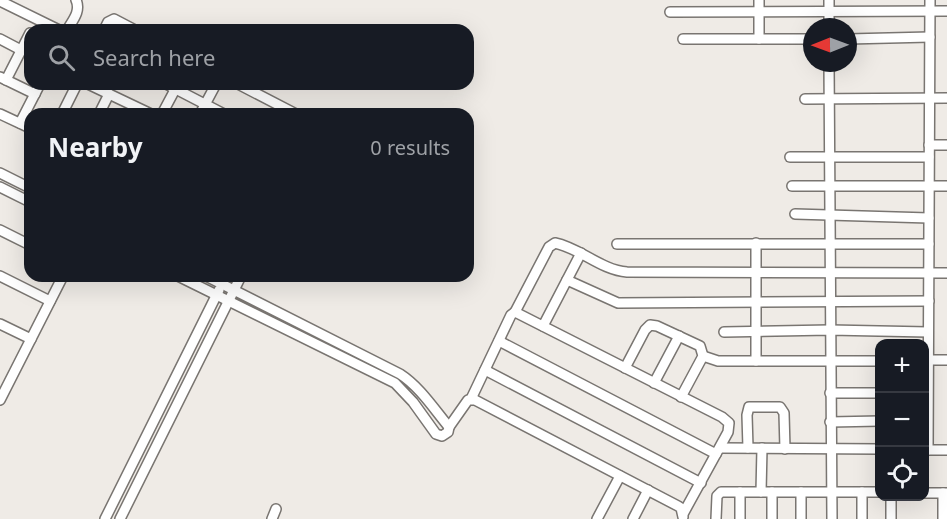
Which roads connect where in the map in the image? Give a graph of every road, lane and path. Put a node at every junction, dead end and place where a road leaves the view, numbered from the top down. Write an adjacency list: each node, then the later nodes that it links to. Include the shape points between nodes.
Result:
1 (76, 0): 15 (street, via 78,11)
2 (759, 0): 6 (street)
3 (829, 0): 7 (street)
4 (930, 0): 8 (street)
5 (0, 1): 12 (street)
6 (759, 11): 7 (street); 10 (street); 21 (street)
7 (829, 11): 8 (street); 11 (street)
8 (930, 11): 9 (street); 18 (street)
9 (947, 11)
10 (670, 12)
11 (829, 18)
12 (37, 19): 13 (street); 14 (street)
13 (35, 24)
14 (47, 24)
15 (71, 24)
16 (107, 24): 17 (street, via 114,19)
17 (124, 24)
18 (930, 38): 23 (street); 39 (street)
19 (0, 39): 25 (street)
20 (683, 39): 21 (street)
21 (759, 39): 22 (street)
22 (803, 39)
23 (857, 39)
24 (24, 45): 25 (street)
25 (21, 50): 27 (street)
26 (830, 72): 42 (street)
27 (3, 79): 28 (street)
28 (24, 89)
29 (26, 90): 37 (street)
30 (37, 90): 37 (street)
31 (74, 90): 45 (street)
32 (101, 90): 38 (street)
33 (175, 90): 48 (street)
34 (182, 90): 43 (street)
35 (213, 90): 43 (street)
36 (250, 90): 51 (street)
37 (35, 94): 44 (street)
38 (109, 94): 46 (street); 47 (street)
39 (929, 98): 40 (street); 42 (street); 56 (street)
40 (947, 98)
41 (805, 99): 42 (street)
42 (830, 99): 59 (street)
43 (205, 104): 49 (street); 50 (street)
44 (28, 108)
45 (65, 108)
46 (102, 108)
47 (138, 108)
48 (165, 108)
49 (203, 108)
50 (213, 108)
51 (284, 108)
52 (0, 114): 54 (street)
53 (24, 115): 54 (street)
54 (20, 123): 55 (street)
55 (24, 125)
56 (929, 145): 57 (street); 60 (street)
57 (947, 145)
58 (790, 157): 59 (street)
59 (830, 157): 60 (street); 64 (street)
60 (929, 157): 65 (street)
61 (0, 173): 62 (street)
62 (24, 182)
63 (792, 186): 64 (street)
64 (830, 186): 65 (street); 70 (street)
65 (929, 186): 66 (street); 71 (street)
66 (947, 186)
67 (0, 187): 68 (street)
68 (24, 199)
69 (795, 214): 70 (street)
70 (830, 215): 71 (street); 76 (street)
71 (929, 218): 77 (street)
72 (0, 230): 73 (street)
73 (24, 243)
74 (617, 243): 75 (street)
75 (756, 243): 76 (street); 79 (street)
76 (830, 243): 77 (street); 80 (street)
77 (929, 244): 81 (street)
78 (581, 253): 79 (street, via 619,272); 84 (street); 97 (street, via 551,244)
79 (756, 273): 80 (street); 96 (street)
80 (830, 273): 81 (street); 94 (street)
81 (929, 273): 82 (street); 95 (street)
82 (947, 273)
83 (0, 276): 92 (street)
84 (567, 279): 96 (street, via 618,303); 99 (street)
85 (60, 282): 92 (street)
86 (190, 282): 91 (street)
87 (218, 282): 89 (street)
88 (237, 282): 90 (street)
89 (222, 284): 90 (street); 91 (street)
90 (234, 290): 93 (street); 124 (street, via 400,374)
91 (216, 295): 93 (street); 148 (street)
92 (50, 301): 105 (street)
93 (228, 301): 124 (street, via 395,383 439,436 448,432); 149 (street)
94 (830, 302): 95 (street); 96 (street); 101 (street)
95 (928, 302): 103 (street)
96 (756, 303): 100 (street)
97 (515, 312): 99 (street); 107 (street)
98 (0, 324): 105 (street)
99 (543, 326): 114 (street)
100 (756, 330): 101 (street); 102 (street); 111 (street)
101 (830, 330): 103 (street); 112 (street)
102 (724, 332)
103 (928, 332): 106 (street)
104 (679, 336): 108 (street, via 700,346); 114 (street, via 650,325); 116 (street)
105 (31, 339): 121 (street)
106 (928, 339)
107 (499, 341): 115 (street); 132 (street)
108 (703, 356): 111 (street, via 718,361); 119 (street)
109 (929, 360): 110 (street)
110 (947, 360)
111 (756, 361): 112 (street)
112 (830, 361): 113 (street); 117 (street)
113 (875, 361)
114 (625, 368): 116 (street)
115 (485, 370): 120 (street); 134 (street)
116 (654, 383): 119 (street)
117 (830, 393): 118 (street); 123 (street)
118 (875, 393)
119 (681, 397): 132 (street, via 729,423)
120 (471, 399): 124 (street); 133 (street)
121 (0, 400)
122 (875, 421): 123 (street)
123 (830, 422): 128 (street)
124 (449, 427)
125 (748, 448): 126 (street); 127 (street, via 750,407 780,406 784,413); 132 (street)
126 (762, 448): 127 (street); 137 (street)
127 (785, 449): 128 (street)
128 (831, 449): 129 (street); 140 (street)
129 (875, 449)
130 (929, 450): 131 (street)
131 (947, 450)
132 (718, 451): 134 (street)
133 (620, 476): 135 (street); 151 (street)
134 (701, 483): 147 (street)
135 (648, 490): 147 (street, via 678,506); 152 (street)
136 (740, 492): 137 (street); 153 (street, via 718,493); 154 (street)
137 (761, 492): 138 (street)
138 (772, 492): 139 (street); 155 (street)
139 (801, 492): 140 (street); 156 (street)
140 (831, 492): 141 (street); 157 (street)
141 (862, 492): 142 (street); 158 (street)
142 (875, 492)
143 (929, 493): 144 (street)
144 (945, 493): 160 (street)
145 (891, 501): 159 (street)
146 (276, 509): 150 (street)
147 (683, 517)
148 (105, 519)
149 (120, 519)
150 (272, 519)
151 (597, 519)
152 (633, 519)
153 (716, 519)
154 (740, 519)
155 (772, 519)
156 (801, 519)
157 (832, 519)
158 (862, 519)
159 (891, 519)
160 (943, 519)

